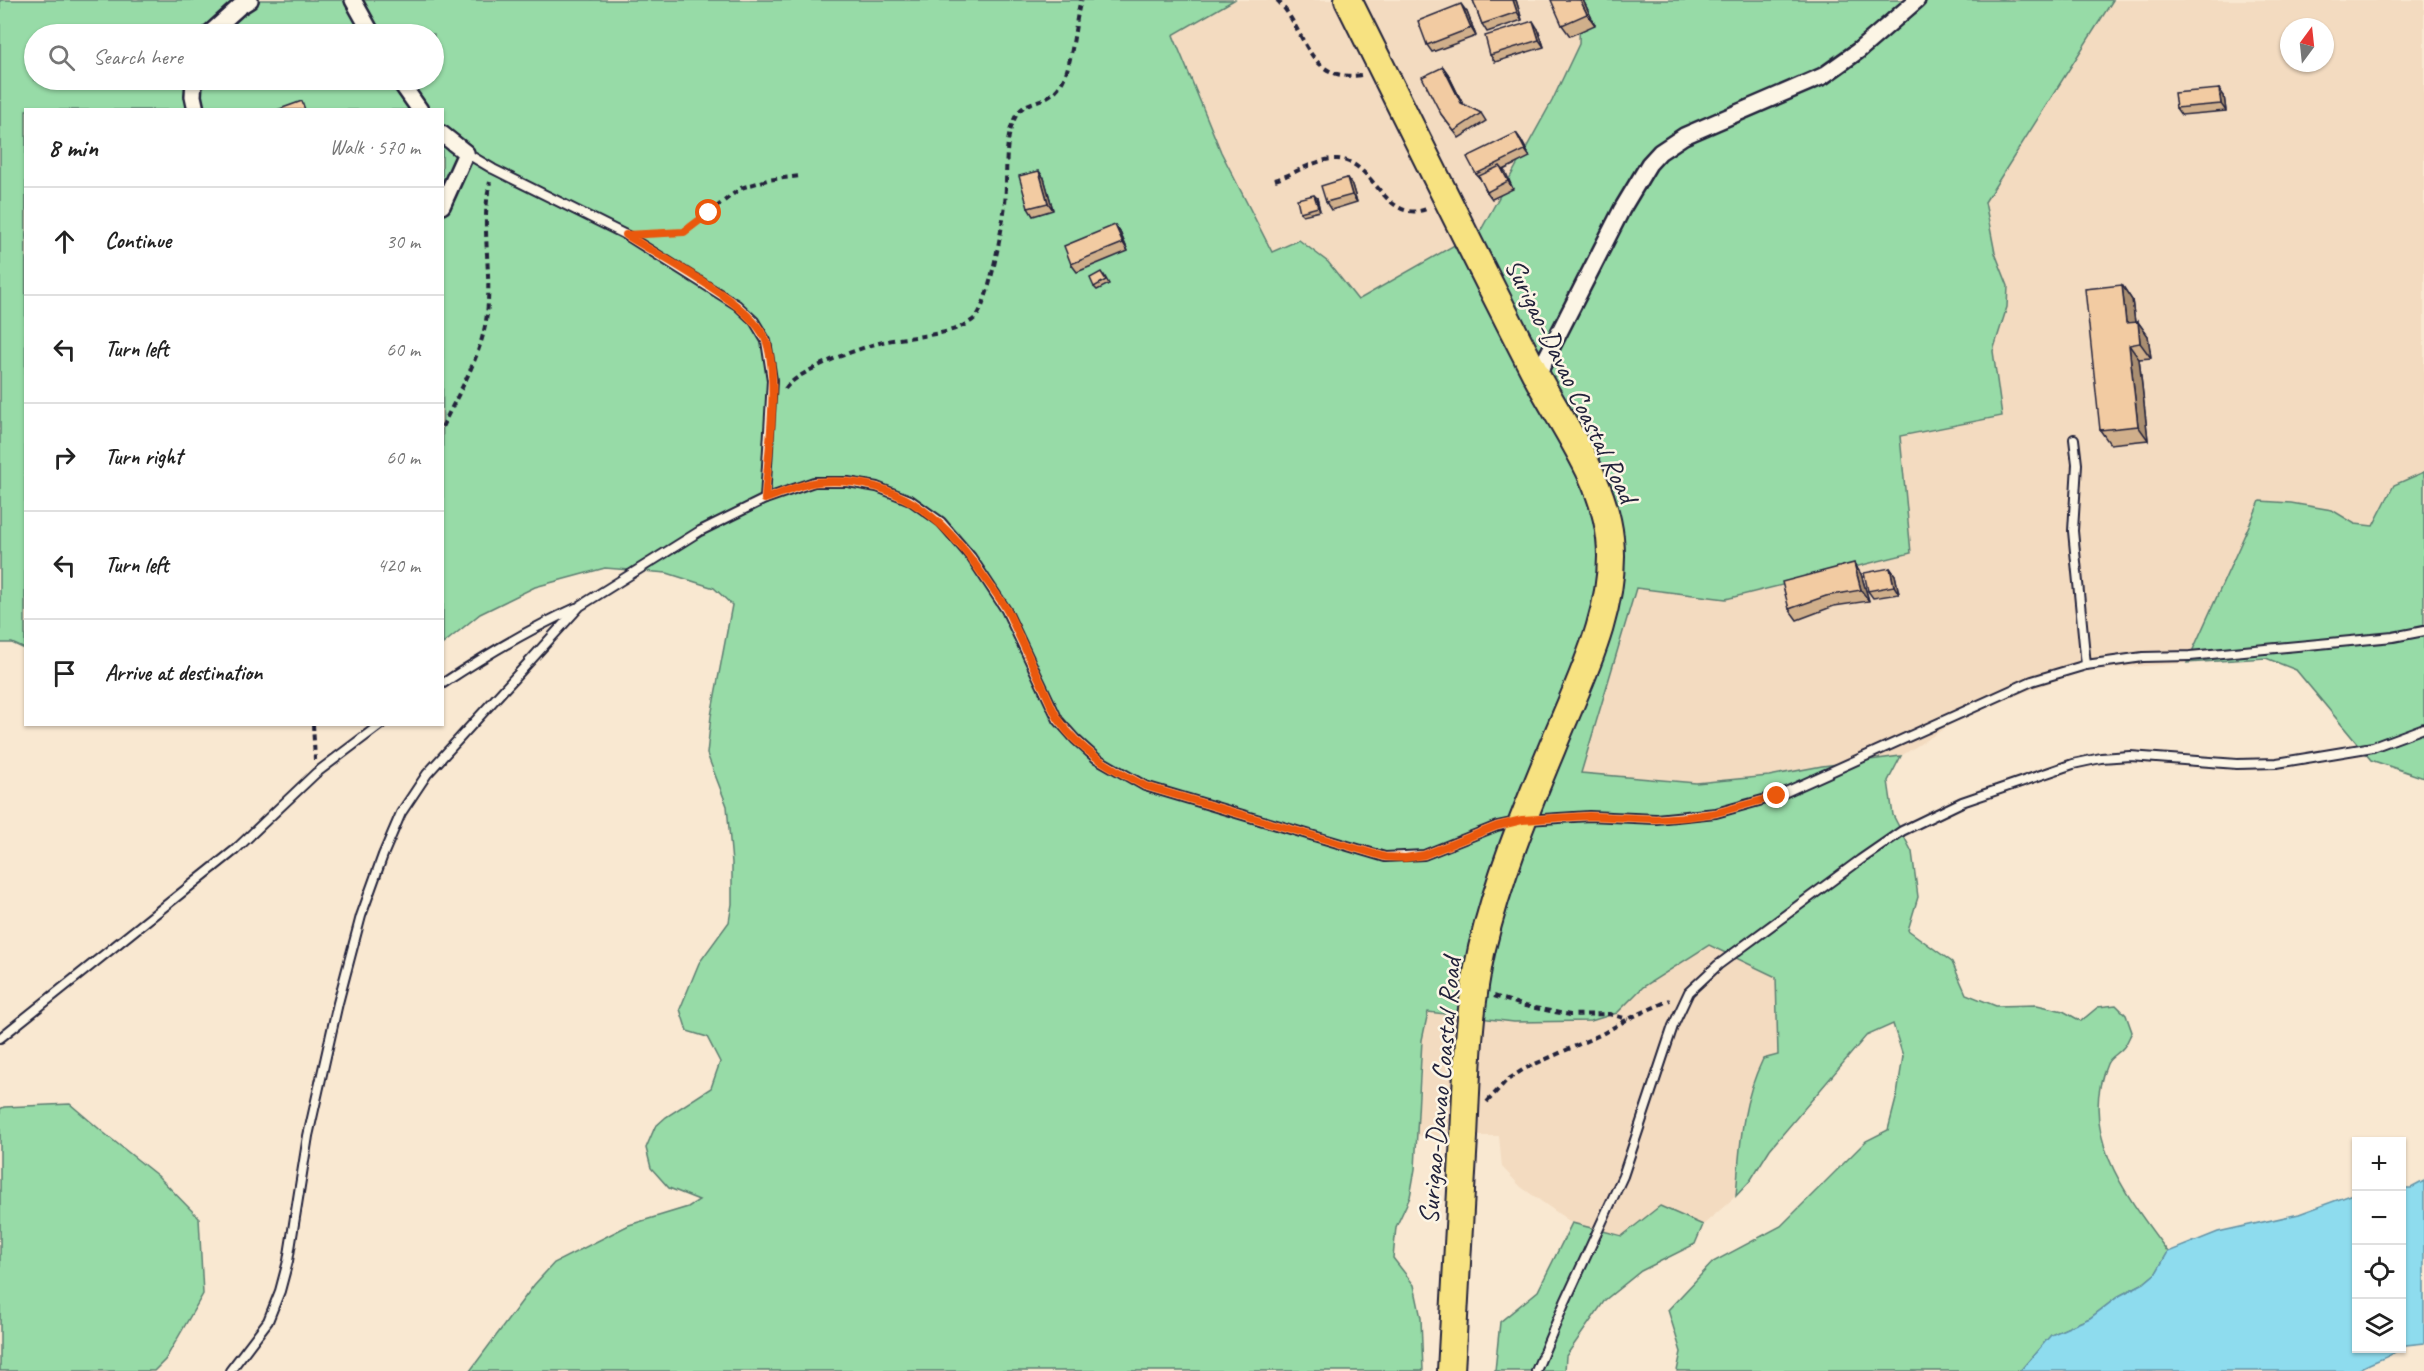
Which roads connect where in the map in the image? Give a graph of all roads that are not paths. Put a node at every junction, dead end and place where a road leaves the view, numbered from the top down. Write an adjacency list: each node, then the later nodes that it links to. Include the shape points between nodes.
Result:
1 (250, 0): 5 (street)
2 (353, 0): 6 (street)
3 (1348, 0): 14 (highway, Surigao-Davao Coastal Road)
4 (1917, 0): 14 (street, via 1858,51 1823,75 1684,136 1660,152 1622,209)
5 (220, 24)
6 (366, 24)
7 (193, 90): 9 (street)
8 (406, 90): 10 (street)
9 (196, 108)
10 (419, 108)
11 (444, 136): 12 (street)
12 (466, 153): 13 (street); 16 (lane, via 626,235 737,305 754,321 766,341 770,360)
13 (444, 202)
14 (1537, 376): 23 (highway, Surigao-Davao Coastal Road, via 1594,483 1605,511 1612,558 1593,650)
15 (2074, 439): 19 (lane, via 2077,464 2073,531)
16 (765, 499): 17 (lane, via 700,531); 23 (lane, via 814,482 848,482 877,487 910,500 941,522 971,557 1006,610 1058,720 1096,758 1145,786 1385,857 1424,855)
17 (580, 606): 20 (lane, via 541,623); 25 (lane, via 427,774 401,813 361,916 338,1003 308,1136 280,1291 268,1321)
18 (2424, 631): 19 (lane)
19 (2086, 665): 23 (lane, via 2032,681 1777,796 1716,813 1656,819 1589,816)
20 (444, 683)
21 (378, 726): 24 (lane, via 316,773 235,850)
22 (2424, 728): 27 (lane, via 2373,747 2277,763 2130,756 2073,764 1962,802 1902,831 1718,965 1689,992 1673,1026 1623,1176)
23 (1522, 820): 26 (highway, Surigao-Davao Coastal Road, via 1495,896 1474,987)
24 (0, 1038)
25 (230, 1371)
26 (1451, 1371)
27 (1536, 1371)

